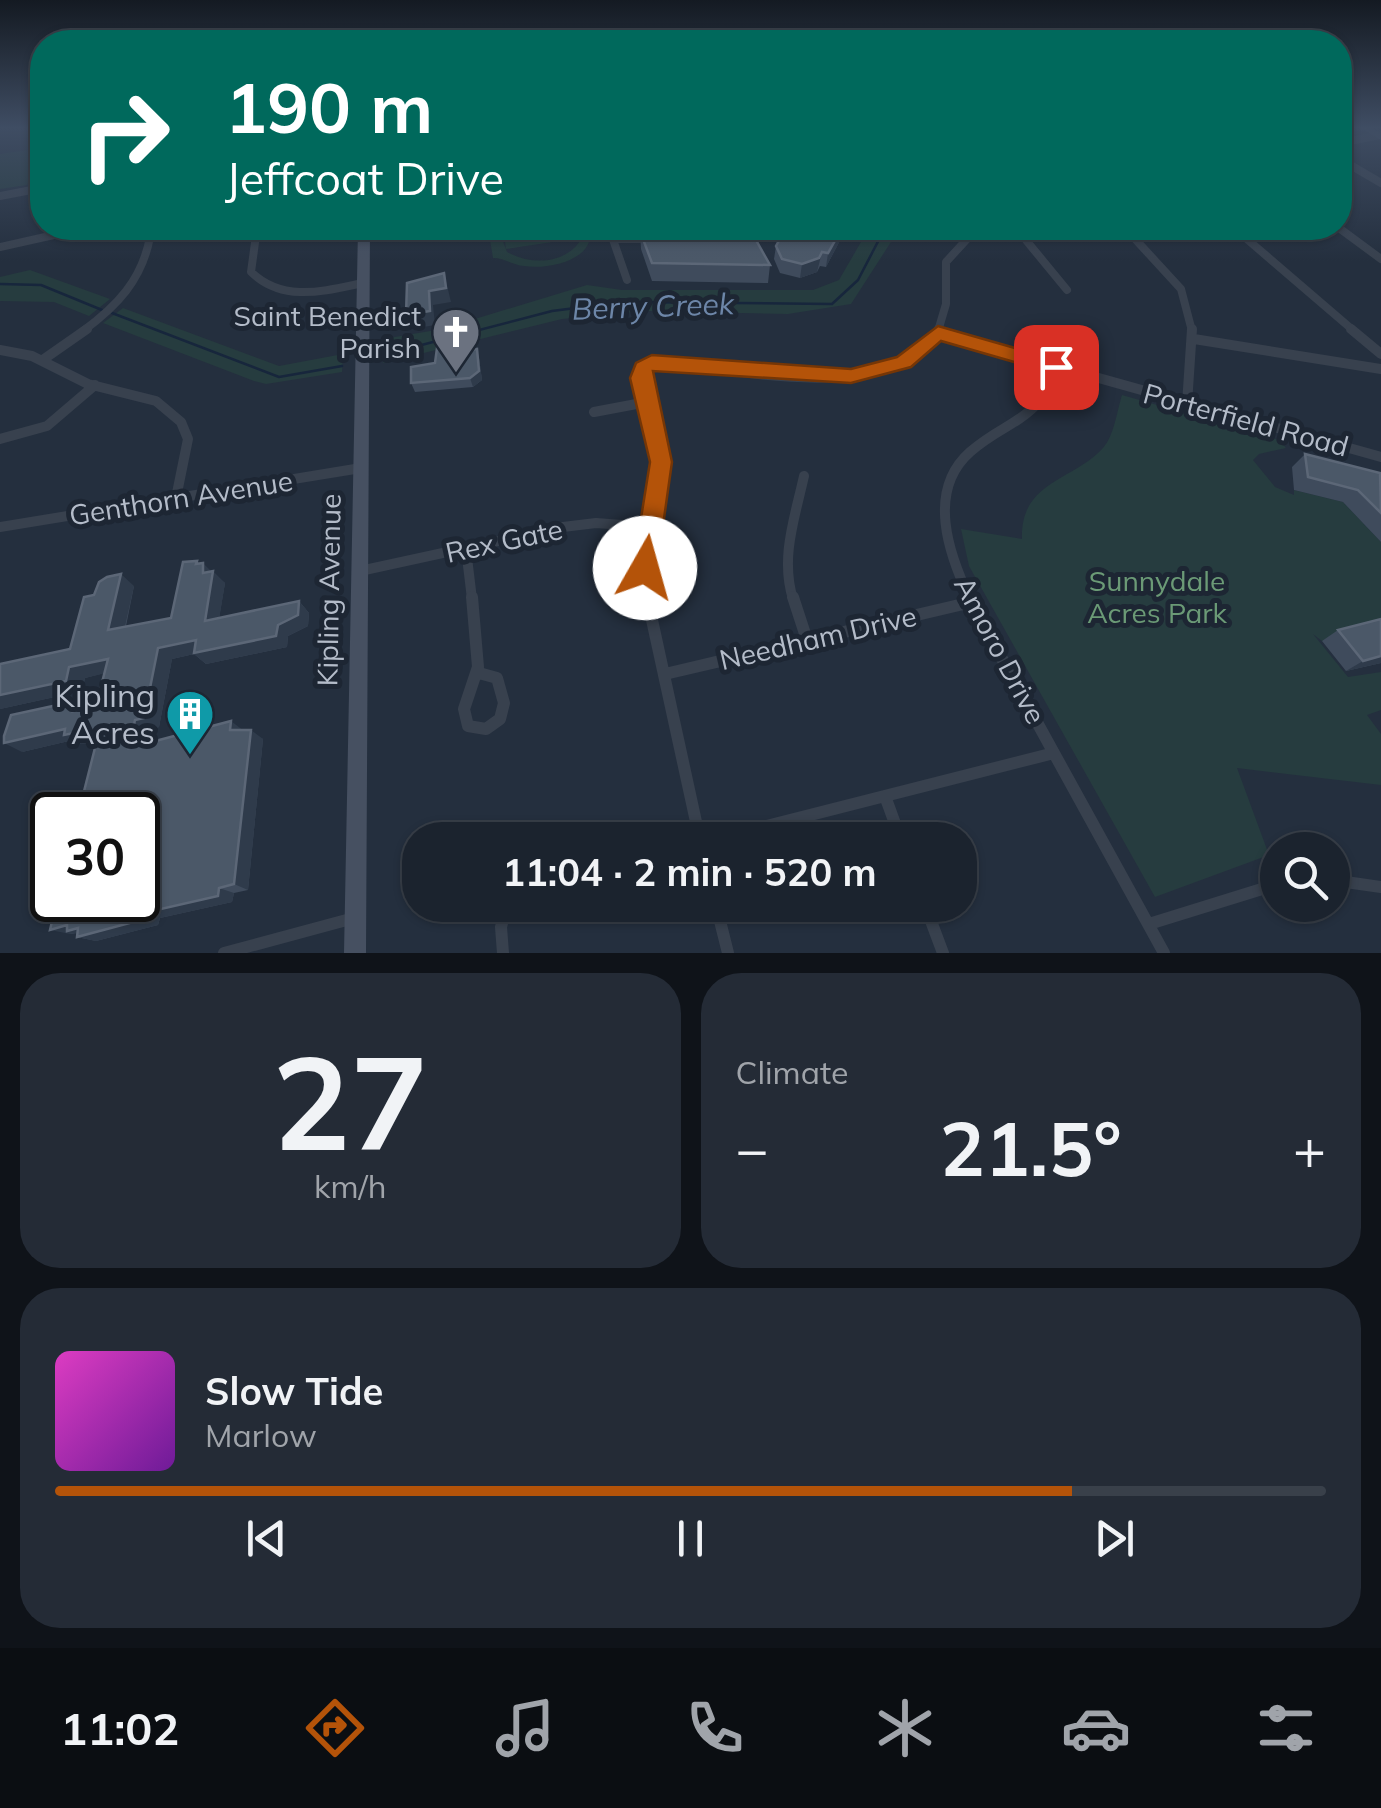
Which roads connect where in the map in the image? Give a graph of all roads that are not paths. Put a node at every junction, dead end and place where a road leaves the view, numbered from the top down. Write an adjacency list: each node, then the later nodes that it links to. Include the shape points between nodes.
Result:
1 (30, 190): 2 (street)
2 (0, 196)
3 (1352, 238): 14 (street)
4 (34, 240): 13 (street)
5 (150, 240): 22 (street, via 140,279)
6 (256, 240): 16 (street, via 251,272 270,290 302,293)
7 (364, 240): 16 (main road, Kipling Avenue)
8 (613, 240): 15 (street)
9 (966, 240): 18 (street, via 944,263)
10 (1026, 240): 17 (street)
11 (1137, 240): 19 (street, via 1180,283 1193,309)
12 (1248, 240): 21 (street)
13 (0, 248)
14 (1381, 259)
15 (627, 280)
16 (363, 283): 31 (main road, Kipling Avenue)
17 (1067, 290)
18 (938, 333): 23 (street, Porterfield Road); 26 (street, via 904,362 844,377 656,361 640,374)
19 (1194, 339): 24 (street); 27 (street)
20 (0, 350): 22 (street)
21 (1381, 354)
22 (44, 359): 25 (street)
23 (1056, 367): 27 (street, Porterfield Road); 38 (street, Amoro Drive, via 1044,405 969,454 948,486 946,533)
24 (1381, 369)
25 (95, 385): 29 (street, via 46,426); 33 (street, via 159,401 180,418 188,452)
26 (647, 402): 28 (street); 34 (street, via 661,462)
27 (1187, 404): 30 (street, Porterfield Road)
28 (594, 412)
29 (0, 440)
30 (1381, 456)
31 (361, 468): 33 (street, Genthorn Avenue); 37 (main road, Kipling Avenue)
32 (804, 476): 39 (street, via 786,580)
33 (176, 498): 35 (street, Genthorn Avenue)
34 (649, 527): 36 (street, Rex Gate, via 596,523); 41 (street, via 647,600)
35 (0, 528)
36 (466, 548): 37 (street, Rex Gate); 40 (street)
37 (360, 571): 50 (main road, Kipling Avenue)
38 (972, 602): 39 (street, Needham Drive); 42 (street, Amoro Drive)
39 (807, 640): 41 (street, Needham Drive)
40 (478, 673): 40 (street, via 463,715 468,726 486,729 500,718 503,688 497,678)
41 (665, 674): 44 (street)
42 (1054, 753): 43 (street); 54 (street, Amoro Drive)
43 (884, 796): 45 (street); 46 (street)
44 (696, 822)
45 (782, 822)
46 (894, 822)
47 (1350, 882): 48 (street)
48 (1381, 886)
49 (1260, 890): 54 (street)
50 (356, 917): 55 (street); 56 (main road, Kipling Avenue)
51 (503, 922): 57 (street)
52 (720, 922): 58 (street)
53 (931, 922): 59 (street)
54 (1150, 924): 60 (street, Amoro Drive)
55 (224, 953)
56 (355, 953)
57 (504, 953)
58 (728, 953)
59 (943, 953)
60 (1164, 953)

